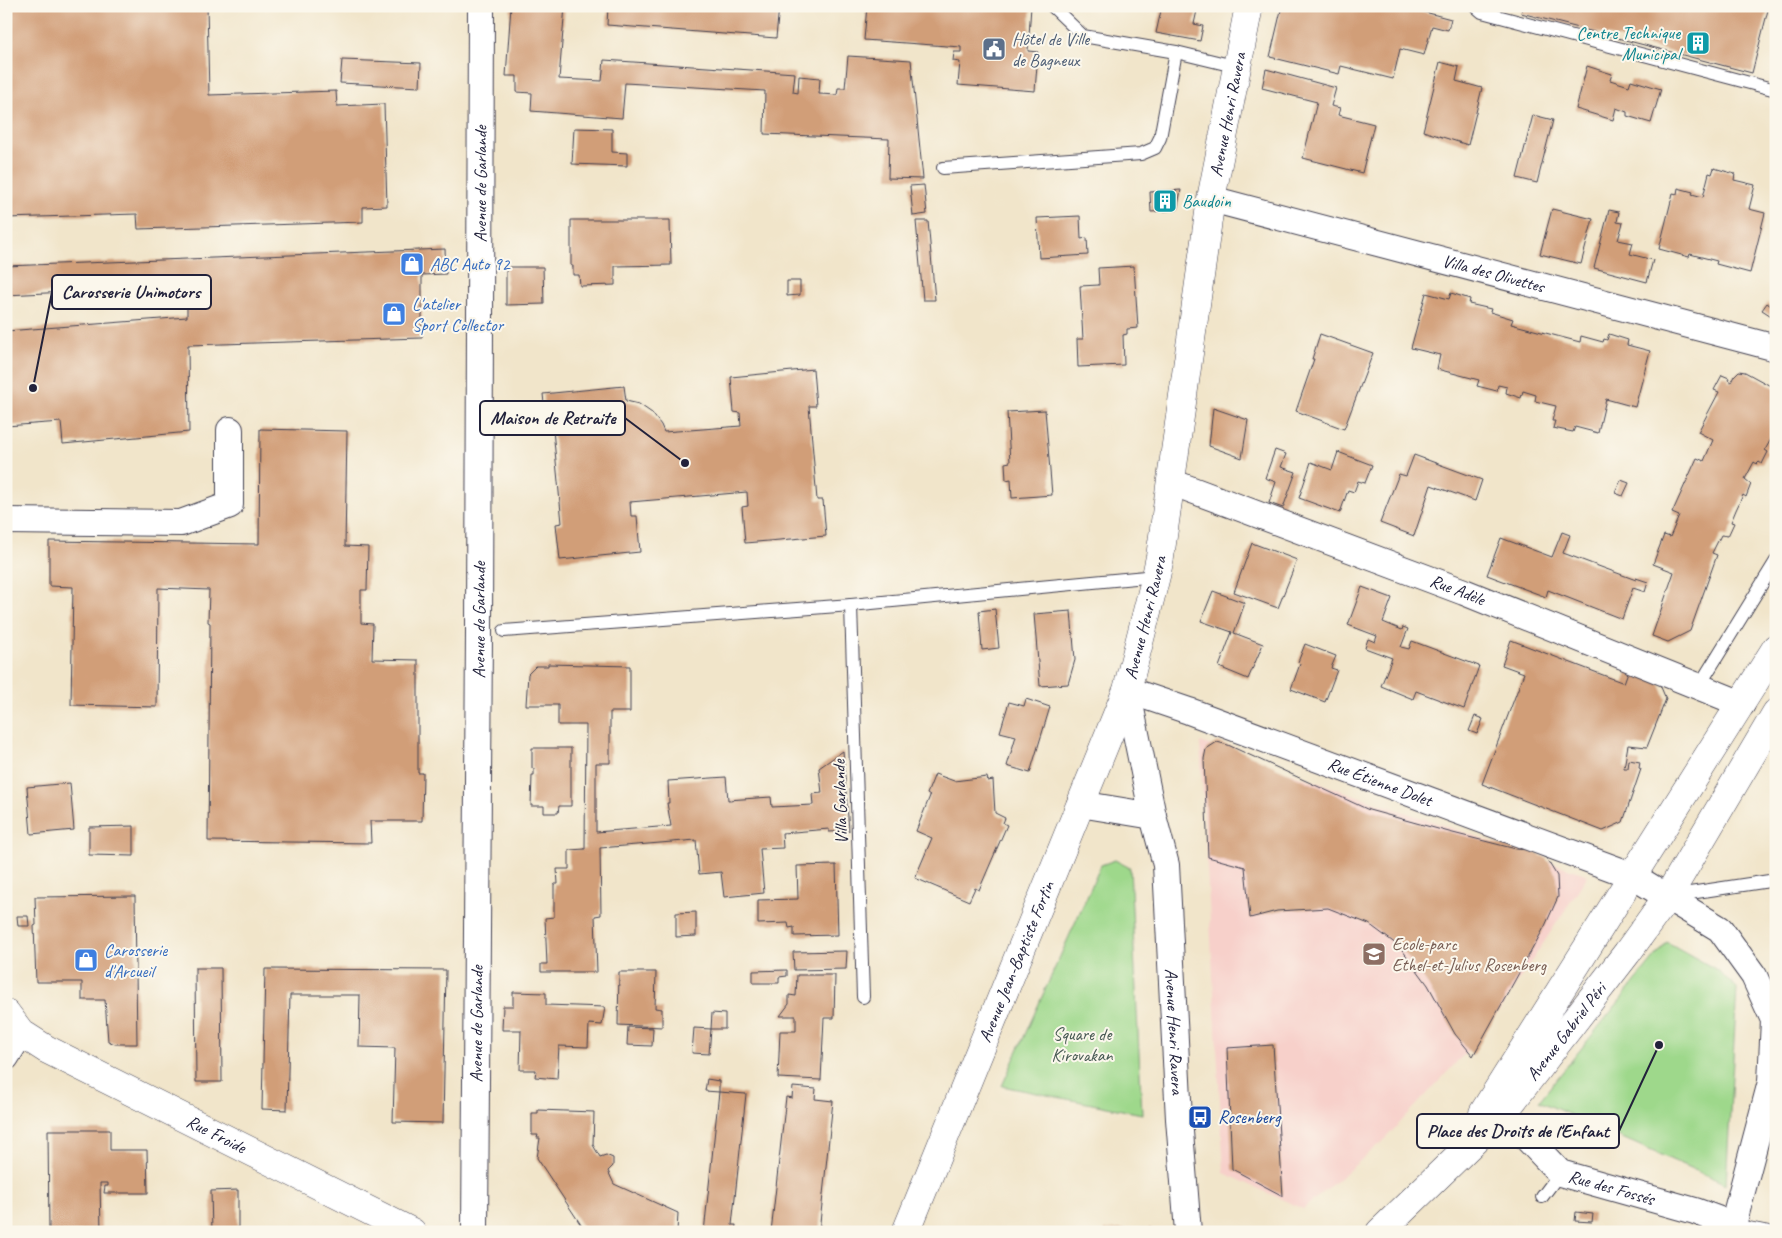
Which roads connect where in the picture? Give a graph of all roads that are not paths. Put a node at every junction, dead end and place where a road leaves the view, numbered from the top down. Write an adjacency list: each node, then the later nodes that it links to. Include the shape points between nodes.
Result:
1 (481, 6): 37 (street, Avenue de Garlande)
2 (1052, 6): 5 (lane, via 1083,36)
3 (1249, 6): 6 (street, Avenue Henri Ravera)
4 (1475, 6): 7 (lane, via 1482,12)
5 (1176, 52): 6 (lane); 8 (lane, via 1160,138 1155,148 1141,154)
6 (1238, 67): 9 (street, Avenue Henri Ravera)
7 (1776, 90)
8 (944, 168)
9 (1211, 199): 10 (street, Villa des Olivettes); 12 (street, Avenue Henri Ravera)
10 (1776, 348)
11 (230, 430): 13 (street, via 230,505 181,523)
12 (1171, 482): 15 (street, Avenue Henri Ravera); 19 (street, Rue Adèle, via 1464,592)
13 (6, 521)
14 (1776, 561): 19 (lane)
15 (1156, 576): 16 (lane); 20 (street, Avenue Henri Ravera)
16 (851, 605): 17 (lane); 28 (lane, Villa Garlande)
17 (504, 630)
18 (1776, 648): 21 (street, Avenue Gabriel Péri)
19 (1699, 686): 21 (street, Rue Adèle)
20 (1127, 690): 23 (street, Avenue Jean-Baptiste Fortin); 24 (street, Avenue Henri Ravera); 25 (street, Rue Étienne Dolet)
21 (1742, 704): 25 (street, Avenue Gabriel Péri)
22 (1776, 713): 27 (street, Avenue Gabriel Péri)
23 (1080, 804): 24 (street); 38 (street, Avenue Jean-Baptiste Fortin)
24 (1153, 816): 39 (street, Avenue Henri Ravera, via 1166,865)
25 (1631, 875): 27 (street); 32 (street, Avenue Gabriel Péri)
26 (1776, 880): 27 (lane)
27 (1668, 896): 31 (street, Avenue Gabriel Péri); 35 (street, via 1720,929 1754,976 1774,1020 1772,1082)
28 (863, 997)
29 (14, 1023): 30 (street); 36 (street, Rue Froide, via 46,1049)
30 (6, 1057)
31 (1503, 1113): 32 (street, Avenue Gabriel Péri); 33 (street, Rue des Fossés)
32 (1455, 1159): 40 (street, Avenue Gabriel Péri)
33 (1560, 1173): 34 (lane); 35 (street, Rue des Fossés, via 1695,1211)
34 (1542, 1197)
35 (1735, 1228): 41 (lane)
36 (412, 1232)
37 (475, 1232)
38 (906, 1232)
39 (1188, 1232)
40 (1380, 1232)
41 (1769, 1232)

